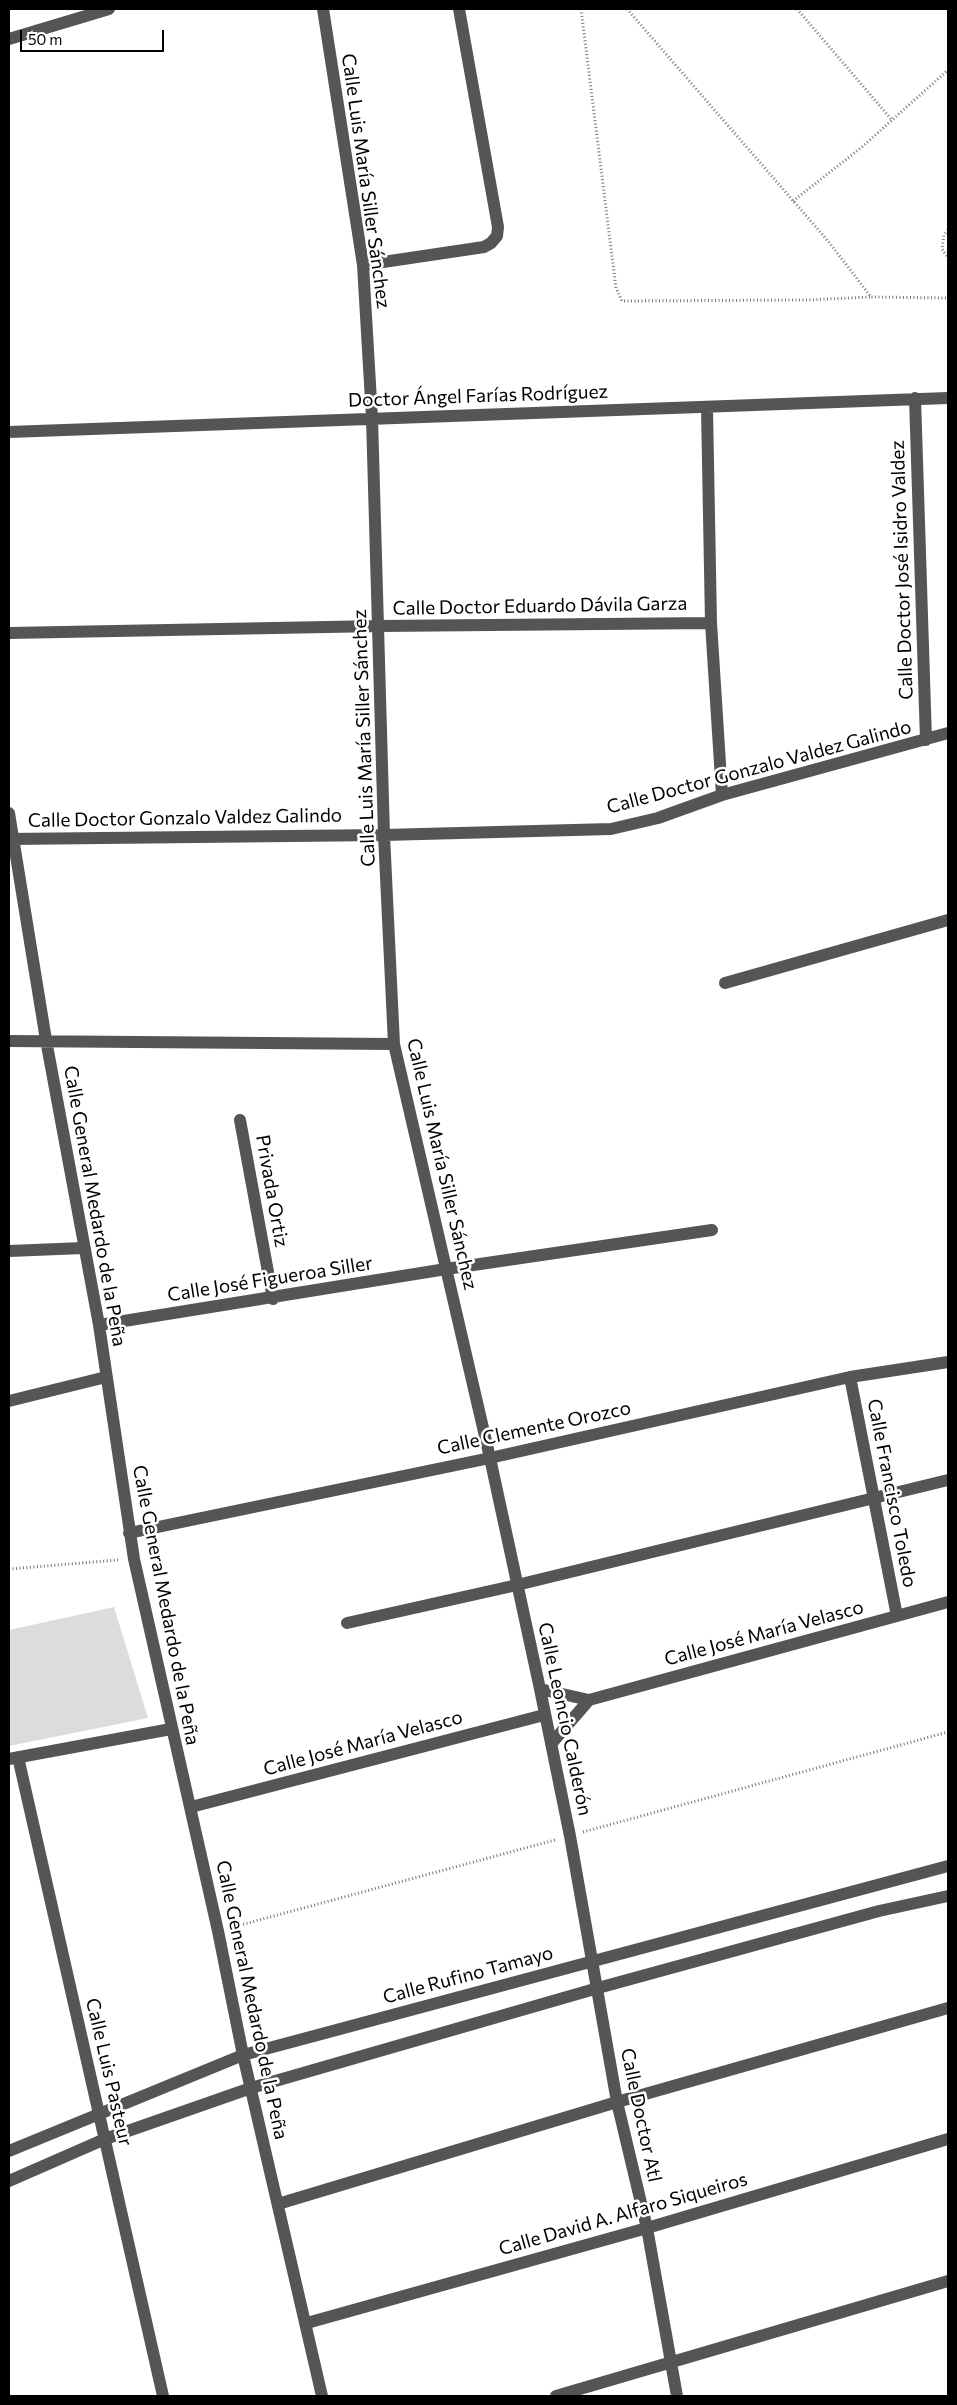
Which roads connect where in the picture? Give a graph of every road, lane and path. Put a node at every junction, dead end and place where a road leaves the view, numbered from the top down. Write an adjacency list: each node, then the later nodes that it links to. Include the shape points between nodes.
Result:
1 (109, 9): 7 (street)
2 (324, 9): 13 (street, Calle Luis María Siller Sánchez)
3 (459, 9): 13 (street, via 497,236 484,247)
4 (581, 9): 14 (path, via 616,288 622,300)
5 (627, 9): 10 (path)
6 (797, 9): 9 (path)
7 (9, 39)
8 (948, 70): 9 (path)
9 (892, 120): 10 (path)
10 (793, 201): 14 (path)
11 (948, 230): 12 (path, via 944,234 942,249)
12 (948, 258)
13 (363, 265): 19 (street, Calle Luis María Siller Sánchez)
14 (871, 297): 15 (path)
15 (948, 298)
16 (915, 398): 17 (street, Doctor Ángel Farías Rodríguez); 18 (street, Doctor Ángel Farías Rodríguez); 25 (street, Calle Doctor José Isidro Valdez)
17 (948, 398)
18 (707, 408): 19 (street, Doctor Ángel Farías Rodríguez); 21 (street)
19 (372, 418): 20 (street, Doctor Ángel Farías Rodríguez); 22 (street, Calle Luis María Siller Sánchez)
20 (9, 432)
21 (711, 623): 22 (street, Calle Doctor Eduardo Dávila Garza); 26 (street)
22 (380, 626): 23 (street, Calle Doctor Eduardo Dávila Garza); 28 (street, Calle Luis María Siller Sánchez)
23 (9, 633)
24 (948, 733): 25 (street, Calle Doctor Gonzalo Valdez Galindo)
25 (926, 740): 26 (street, Calle Doctor Gonzalo Valdez Galindo)
26 (722, 794): 28 (street, Calle Doctor Gonzalo Valdez Galindo, via 658,818 611,829)
27 (9, 813): 29 (street, Calle General Medardo de la Peña)
28 (384, 835): 29 (street, Calle Doctor Gonzalo Valdez Galindo); 34 (street, Calle Luis María Siller Sánchez)
29 (11, 839): 32 (street, Calle General Medardo de la Peña)
30 (948, 920): 31 (street)
31 (725, 984)
32 (46, 1040): 33 (street); 34 (street); 37 (street, Calle General Medardo de la Peña)
33 (9, 1041)
34 (394, 1044): 39 (street, Calle Luis María Siller Sánchez)
35 (240, 1120): 40 (street, Privada Ortiz)
36 (712, 1230): 39 (street, Calle José Figueroa Siller)
37 (83, 1248): 38 (street); 41 (street, Calle General Medardo de la Peña)
38 (9, 1250)
39 (446, 1270): 40 (street, Calle José Figueroa Siller); 46 (street, Calle Luis María Siller Sánchez)
40 (273, 1299): 41 (street, Calle José Figueroa Siller)
41 (99, 1325): 43 (street, Calle General Medardo de la Peña)
42 (948, 1362): 44 (street, Calle Clemente Orozco)
43 (106, 1377): 45 (street); 49 (street, Calle General Medardo de la Peña)
44 (850, 1377): 46 (street, Calle Clemente Orozco); 48 (street, Calle Francisco Toledo)
45 (9, 1401)
46 (490, 1458): 49 (street, Calle Clemente Orozco); 52 (street, Calle Leoncio Calderón)
47 (948, 1480): 48 (street)
48 (874, 1499): 52 (street); 54 (street, Calle Francisco Toledo)
49 (129, 1533): 50 (street, Calle General Medardo de la Peña)
50 (134, 1559): 51 (path); 59 (street, Calle General Medardo de la Peña)
51 (9, 1569)
52 (517, 1585): 55 (street); 56 (street, Calle Leoncio Calderón)
53 (948, 1602): 54 (street, Calle José María Velasco)
54 (897, 1616): 57 (street, Calle José María Velasco)
55 (347, 1623)
56 (540, 1689): 57 (street, Calle José María Velasco); 58 (street, Calle Leoncio Calderón)
57 (589, 1700): 60 (street)
58 (544, 1715): 60 (street, Calle Leoncio Calderón); 62 (street, Calle José María Velasco)
59 (171, 1729): 61 (street); 62 (street, Calle General Medardo de la Peña)
60 (551, 1744): 65 (street, Calle Leoncio Calderón)
61 (14, 1758): 71 (street, Calle Luis Pasteur)
62 (191, 1807): 68 (street, Calle General Medardo de la Peña)
63 (948, 1866): 65 (street, Calle Rufino Tamayo)
64 (948, 1896): 66 (street, via 879,1911)
65 (593, 1960): 66 (street, Calle Leoncio Calderón); 68 (street, Calle Rufino Tamayo)
66 (598, 1988): 69 (street); 70 (street, Calle Doctor Atl)
67 (948, 2008): 70 (street)
68 (244, 2056): 69 (street, Calle General Medardo de la Peña); 71 (street, Calle Rufino Tamayo)
69 (251, 2088): 72 (street); 76 (street, Calle General Medardo de la Peña)
70 (617, 2102): 76 (street); 77 (street, Calle Doctor Atl)
71 (98, 2113): 72 (street, Calle Luis Pasteur); 74 (street, Calle Rufino Tamayo)
72 (105, 2139): 75 (street); 81 (street, Calle Luis Pasteur)
73 (948, 2139): 77 (street, Calle David A. Alfaro Siqueiros)
74 (9, 2151)
75 (9, 2181)
76 (278, 2204): 79 (street, Calle General Medardo de la Peña)
77 (647, 2228): 79 (street, Calle David A. Alfaro Siqueiros); 80 (street, Calle Doctor Atl)
78 (948, 2281): 80 (street)
79 (306, 2323): 82 (street, Calle General Medardo de la Peña)
80 (670, 2362): 83 (street); 84 (street, Calle Doctor Atl)
81 (163, 2396)
82 (322, 2396)
83 (556, 2396)
84 (678, 2396)

